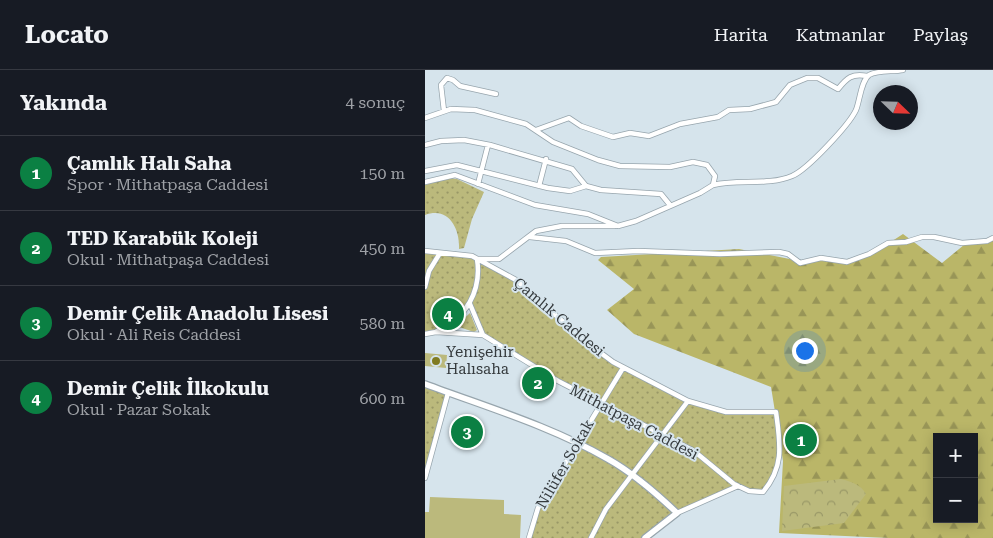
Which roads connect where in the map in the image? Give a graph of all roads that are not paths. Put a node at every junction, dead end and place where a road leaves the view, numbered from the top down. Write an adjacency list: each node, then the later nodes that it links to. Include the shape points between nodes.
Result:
1 (903, 70): 2 (street, via 875,71)
2 (867, 76): 6 (street, via 857,74 846,78 838,89 817,78 807,78 790,85 776,102 750,109 729,110 718,117 680,124 649,136 630,133 613,137 581,126 569,118); 14 (street, via 855,112 843,130 794,175 775,181 731,181)
3 (496, 94): 4 (street, via 461,86 447,78 441,85)
4 (444, 111): 5 (street); 6 (street, via 475,110 526,124)
5 (425, 118)
6 (536, 130): 14 (street, via 553,142 620,166 670,167 693,162 707,165 715,176)
7 (425, 145): 8 (street, via 464,140)
8 (488, 145): 9 (street); 11 (street)
9 (545, 160): 15 (street); 16 (street, via 571,168)
10 (425, 171): 11 (street, via 457,165)
11 (481, 171): 13 (street); 15 (street)
12 (425, 182): 13 (street, via 455,175)
13 (478, 184): 18 (street, via 535,205 588,214)
14 (713, 185): 17 (street)
15 (539, 186): 16 (street, via 570,191)
16 (586, 186): 17 (street, via 661,194)
17 (670, 205): 18 (street)
18 (618, 226): 19 (street, via 562,226 537,231)
19 (530, 237): 20 (street, via 566,241 595,253 779,252 800,263 821,258 847,262 887,243 921,238 935,237 962,243); 23 (street, via 499,259)
20 (993, 238)
21 (425, 251): 22 (street, Çamlık Caddesi)
22 (440, 253): 23 (street, Çamlık Caddesi); 24 (street, via 429,271)
23 (477, 259): 25 (street, via 479,269); 29 (street, Çamlık Caddesi, via 516,280 586,342)
24 (425, 287)
25 (470, 304): 26 (street, via 452,325); 28 (street)
26 (436, 332): 27 (street, Mithatpaşa Caddesi); 28 (street, Mithatpaşa Caddesi)
27 (425, 334)
28 (483, 335): 33 (street, Mithatpaşa Caddesi)
29 (623, 368): 32 (street, Çamlık Caddesi); 33 (street, Nilüfer Sokak)
30 (425, 384): 31 (street)
31 (448, 393): 36 (street); 38 (street)
32 (688, 401): 34 (street, Çamlık Caddesi, via 726,412); 35 (street)
33 (601, 403): 35 (street, Mithatpaşa Caddesi); 36 (street, Nilüfer Sokak)
34 (776, 412): 39 (street, Mithatpaşa Caddesi, via 781,453 773,480 763,492)
35 (664, 436): 37 (street); 39 (street, Mithatpaşa Caddesi, via 694,451)
36 (576, 442): 37 (street); 42 (street, Nilüfer Sokak, via 538,508)
37 (631, 474): 40 (street); 43 (street, via 606,509)
38 (425, 478)
39 (738, 486): 40 (street)
40 (677, 513): 41 (street)
41 (653, 536): 44 (street)
42 (529, 538)
43 (591, 538)
44 (645, 538)

